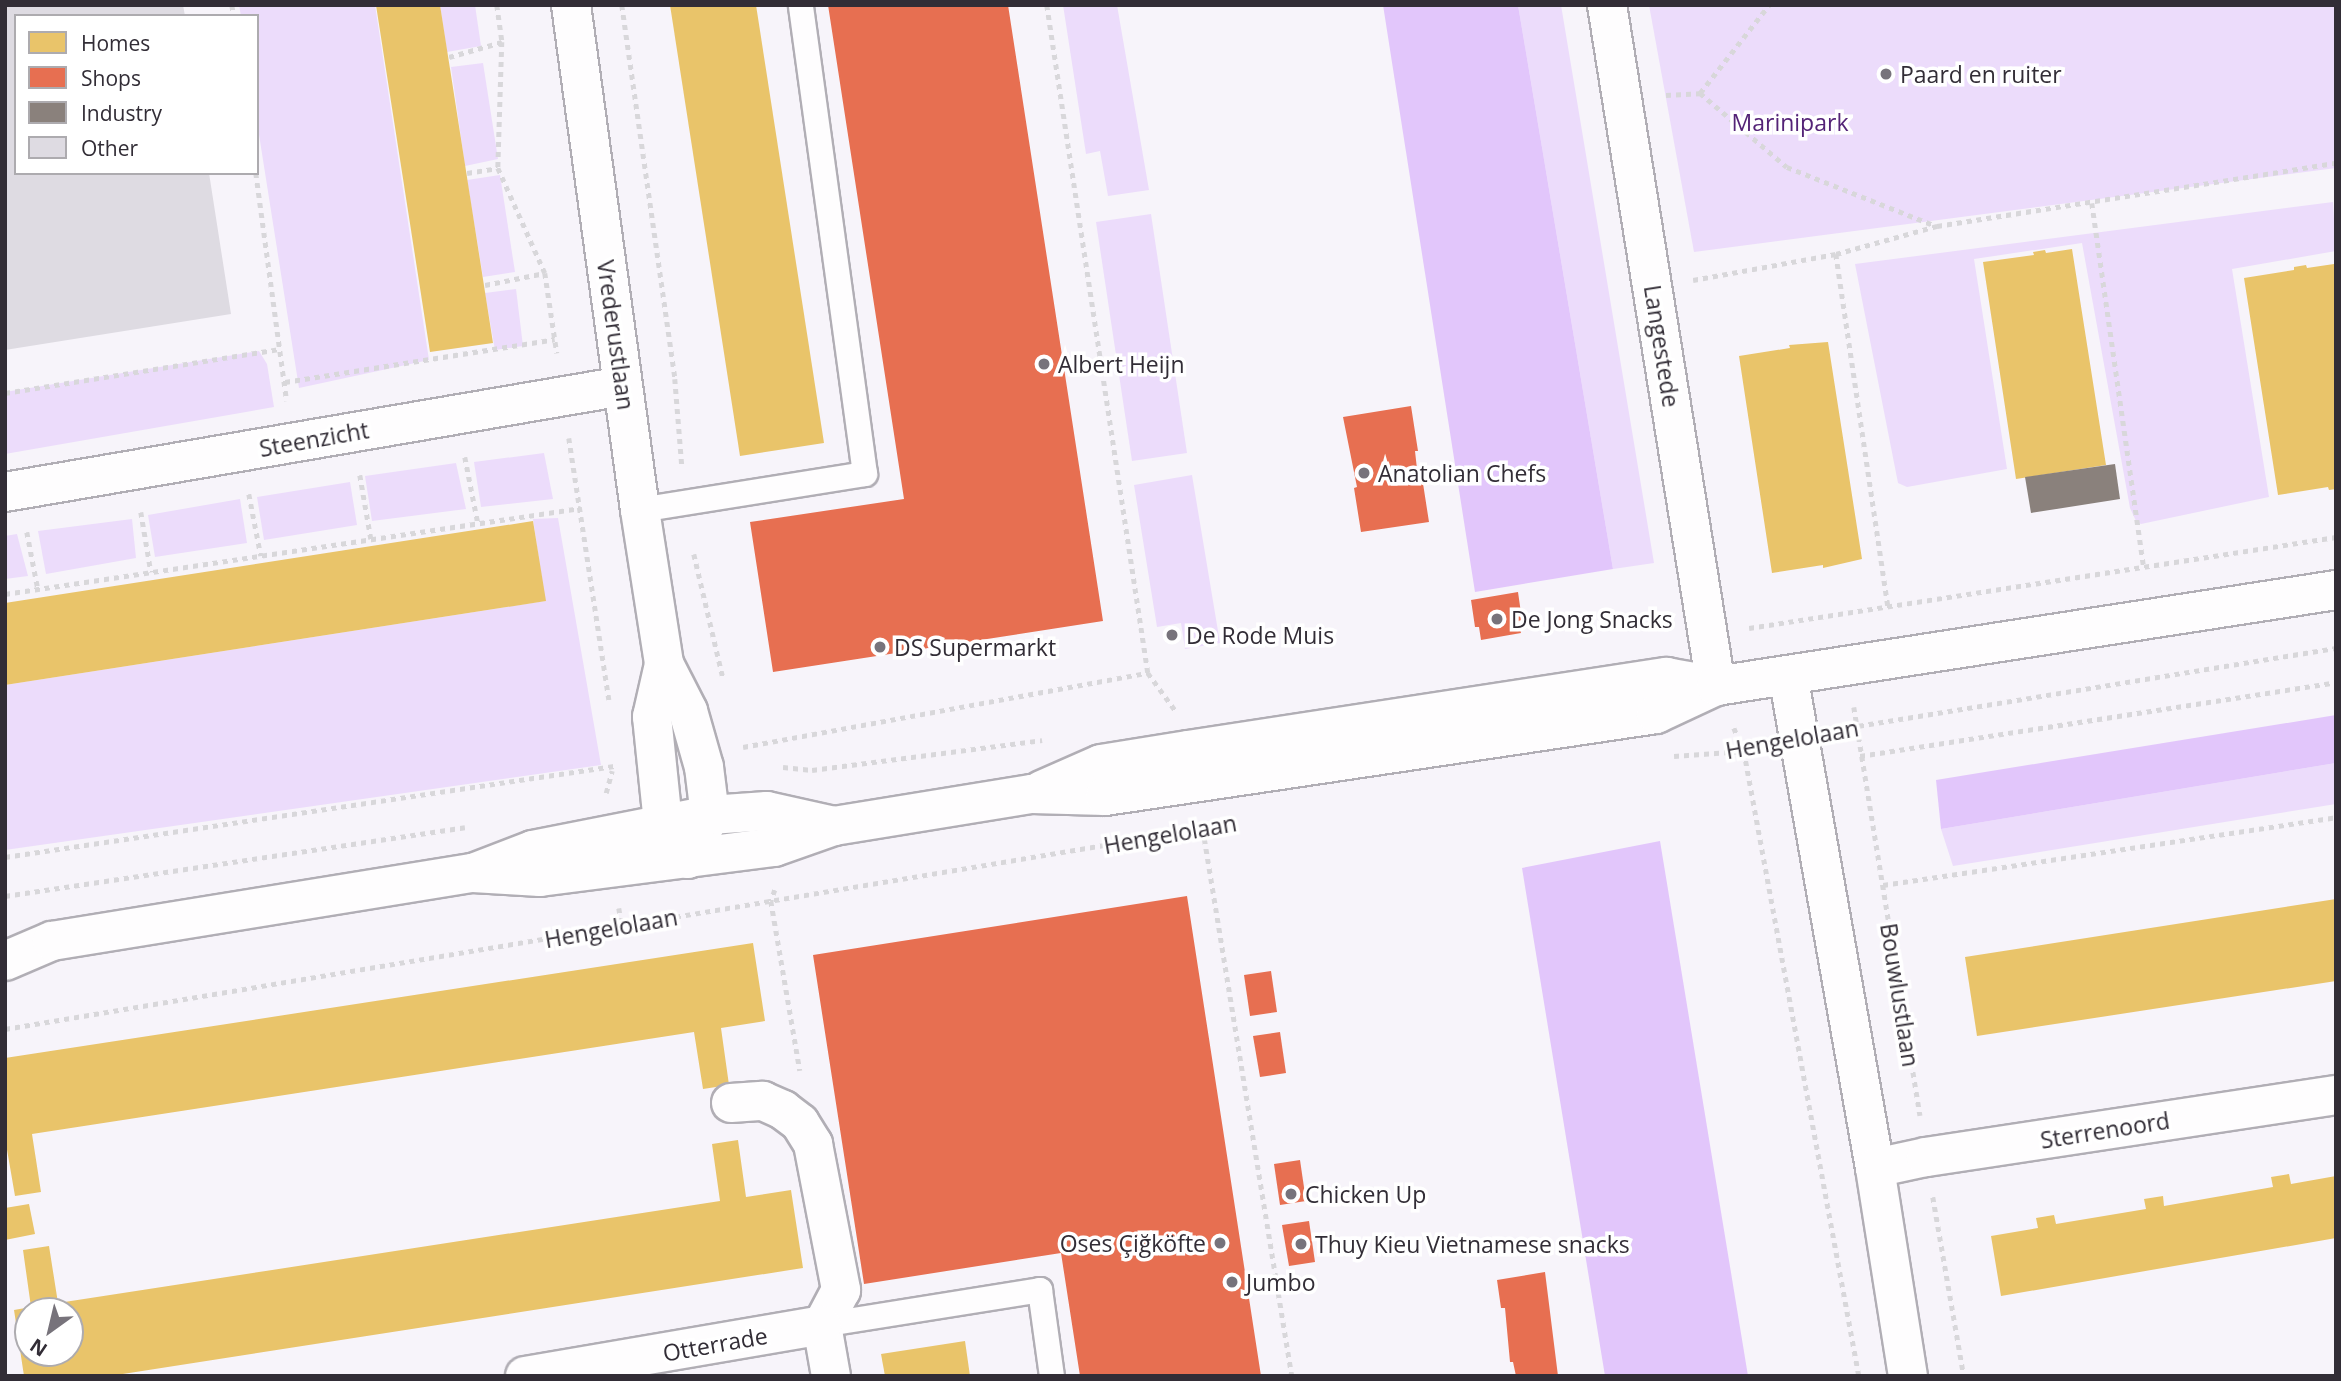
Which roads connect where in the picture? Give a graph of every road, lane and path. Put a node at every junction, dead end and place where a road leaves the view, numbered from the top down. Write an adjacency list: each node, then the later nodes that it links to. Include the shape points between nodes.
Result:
1 (571, 5): 24 (street, Vrederustlaan)
2 (622, 5): 32 (path, via 675,379)
3 (801, 5): 32 (lane, via 865,474)
4 (1047, 5): 50 (path)
5 (1607, 5): 10 (street, Langestede)
6 (1769, 5): 9 (path)
7 (502, 42): 8 (path)
8 (449, 57)
9 (1700, 93): 10 (path); 16 (path, via 1787,167)
10 (1623, 97): 20 (street, Langestede)
11 (2336, 163): 15 (path)
12 (498, 168): 13 (path)
13 (467, 173)
14 (256, 175): 22 (path)
15 (2092, 203): 16 (path); 39 (path)
16 (1937, 226): 17 (path)
17 (1836, 254): 20 (path); 44 (path)
18 (545, 274): 19 (path)
19 (485, 285)
20 (1652, 287): 46 (street, Langestede)
21 (555, 339): 23 (path)
22 (281, 349): 23 (path); 25 (path)
23 (285, 382): 28 (path)
24 (623, 386): 26 (street, Steenzicht); 34 (street, Vrederustlaan)
25 (5, 393)
26 (456, 415): 27 (street, Steenzicht); 35 (path)
27 (353, 433): 28 (street, Steenzicht); 37 (path)
28 (293, 443): 29 (street, Steenzicht)
29 (241, 452): 30 (street, Steenzicht); 38 (path)
30 (134, 470): 31 (street, Steenzicht); 40 (path)
31 (12, 491): 41 (path)
32 (685, 503): 34 (lane); 52 (path)
33 (581, 508): 35 (path)
34 (640, 510): 48 (street, Vrederustlaan)
35 (478, 523): 37 (path)
36 (2336, 537): 39 (path)
37 (370, 539): 38 (path)
38 (261, 555): 40 (path)
39 (2144, 568): 44 (path)
40 (151, 572): 41 (path)
41 (38, 589): 43 (path)
42 (2336, 590): 49 (street, Hengelolaan)
43 (5, 594)
44 (1888, 608): 45 (path)
45 (1833, 616): 46 (path); 49 (path, Bouwlustlaan)
46 (1710, 634): 54 (street, Langestede)
47 (2336, 648): 56 (path, Hengelolaan)
48 (664, 664): 63 (street, Vrederustlaan, via 688,711 704,767); 65 (street, Vrederustlaan, via 652,717)
49 (1846, 667): 51 (street, Hengelolaan); 56 (path, Bouwlustlaan)
50 (1148, 673): 55 (path); 58 (path)
51 (1787, 675): 54 (street, Hengelolaan); 57 (street)
52 (723, 680)
53 (2336, 682): 60 (path)
54 (1716, 686): 66 (street, Hengelolaan, via 1656,714 1105,796 1032,794)
55 (1176, 712)
56 (1858, 726): 57 (path, Hengelolaan); 60 (path, Bouwlustlaan)
57 (1799, 735): 59 (path, Hengelolaan); 82 (street)
58 (739, 747)
59 (1744, 751): 61 (path, Hengelolaan); 88 (path)
60 (1860, 755): 72 (path, Bouwlustlaan)
61 (1660, 758)
62 (614, 766): 69 (path)
63 (710, 816): 65 (street, Hengelolaan); 66 (street, Hengelolaan, via 767,811); 70 (street)
64 (2336, 817): 72 (path)
65 (663, 823): 70 (street, Vrederustlaan); 71 (street, Hengelolaan, via 533,850)
66 (834, 826): 70 (street, Hengelolaan, via 774,847)
67 (1217, 826): 68 (path, Hengelolaan)
68 (1203, 829): 73 (path, Hengelolaan); 87 (path)
69 (5, 857)
70 (688, 859): 71 (street, Hengelolaan, via 540,877)
71 (473, 873): 75 (street, Hengelolaan)
72 (1883, 885): 81 (path, Bouwlustlaan)
73 (771, 901): 77 (path, Hengelolaan); 80 (path)
74 (5, 935): 75 (street, Hengelolaan)
75 (52, 941): 76 (street, Hengelolaan)
76 (5, 961)
77 (5, 1030)
78 (2336, 1094): 81 (street, Sterrenoord)
79 (731, 1103): 80 (street, via 763,1101 783,1110 800,1123)
80 (813, 1144): 83 (street, via 841,1290)
81 (1926, 1157): 82 (street, Sterrenoord); 90 (path, Bouwlustlaan)
82 (1875, 1168): 89 (street)
83 (822, 1325): 84 (street, Otterrade); 85 (street); 86 (lane, via 1040,1290)
84 (525, 1376)
85 (831, 1376)
86 (1052, 1376)
87 (1292, 1376)
88 (1859, 1376)
89 (1908, 1376)
90 (1964, 1376)

